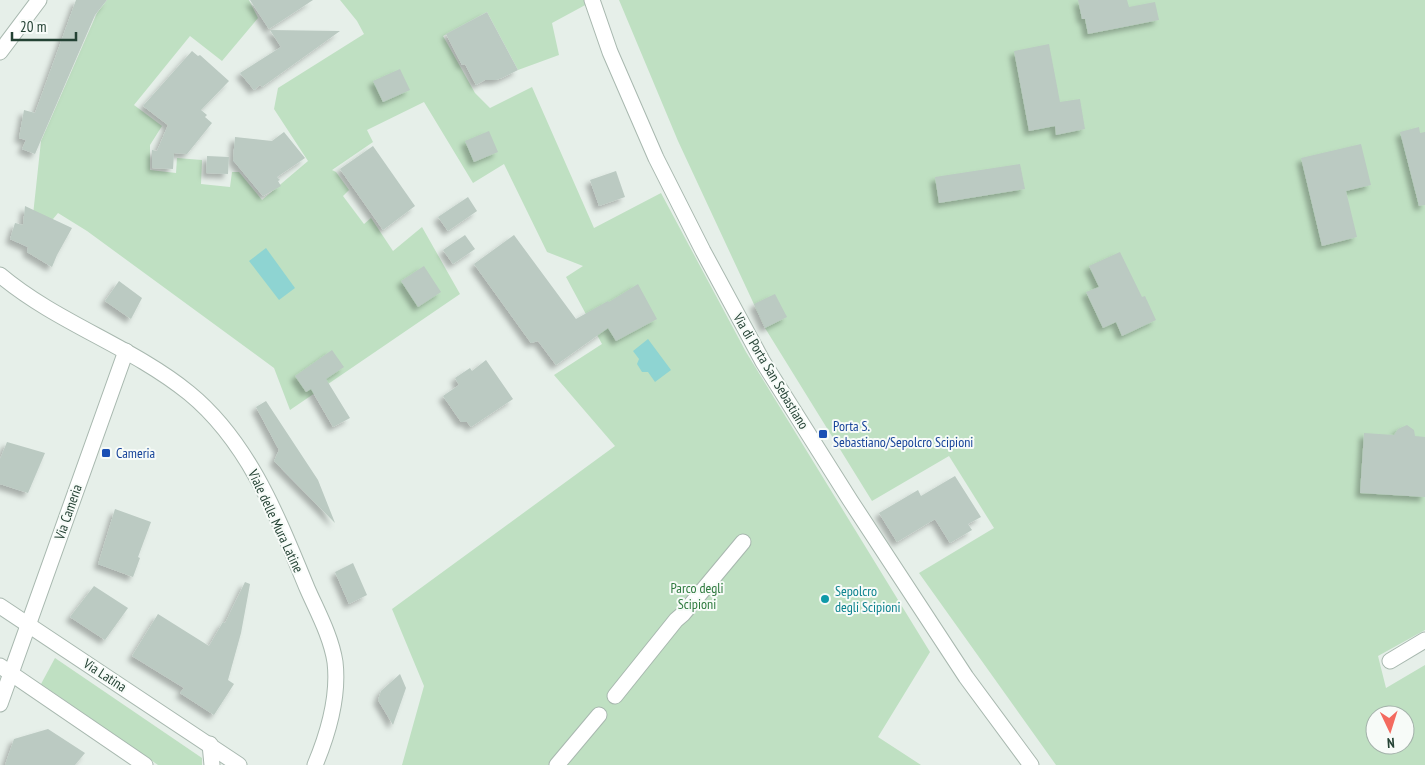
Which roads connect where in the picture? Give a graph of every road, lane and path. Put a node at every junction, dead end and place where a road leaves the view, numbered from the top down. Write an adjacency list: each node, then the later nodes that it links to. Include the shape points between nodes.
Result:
1 (39, 0): 3 (street)
2 (592, 0): 21 (street, Via di Porta San Sebastiano, via 610,52 656,158 763,362 966,678)
3 (0, 52)
4 (0, 275): 5 (street, Viale delle Mura Latine, via 24,293)
5 (126, 351): 8 (street, Via Cameria); 19 (street, Viale delle Mura Latine, via 188,392 220,423 246,458 269,499 325,630 335,663 330,720)
6 (744, 542): 12 (street)
7 (0, 606): 8 (street, Via Latina)
8 (29, 625): 11 (street, Via Cameria); 15 (street, Via Latina)
9 (1425, 640): 10 (street)
10 (1390, 661)
11 (5, 670): 13 (street, Via Cameria); 16 (street)
12 (615, 696)
13 (0, 704)
14 (599, 715): 20 (street)
15 (210, 744): 17 (street); 18 (street, Via Latina)
16 (145, 765)
17 (212, 765)
18 (239, 765)
19 (315, 765)
20 (558, 765)
21 (1031, 765)

